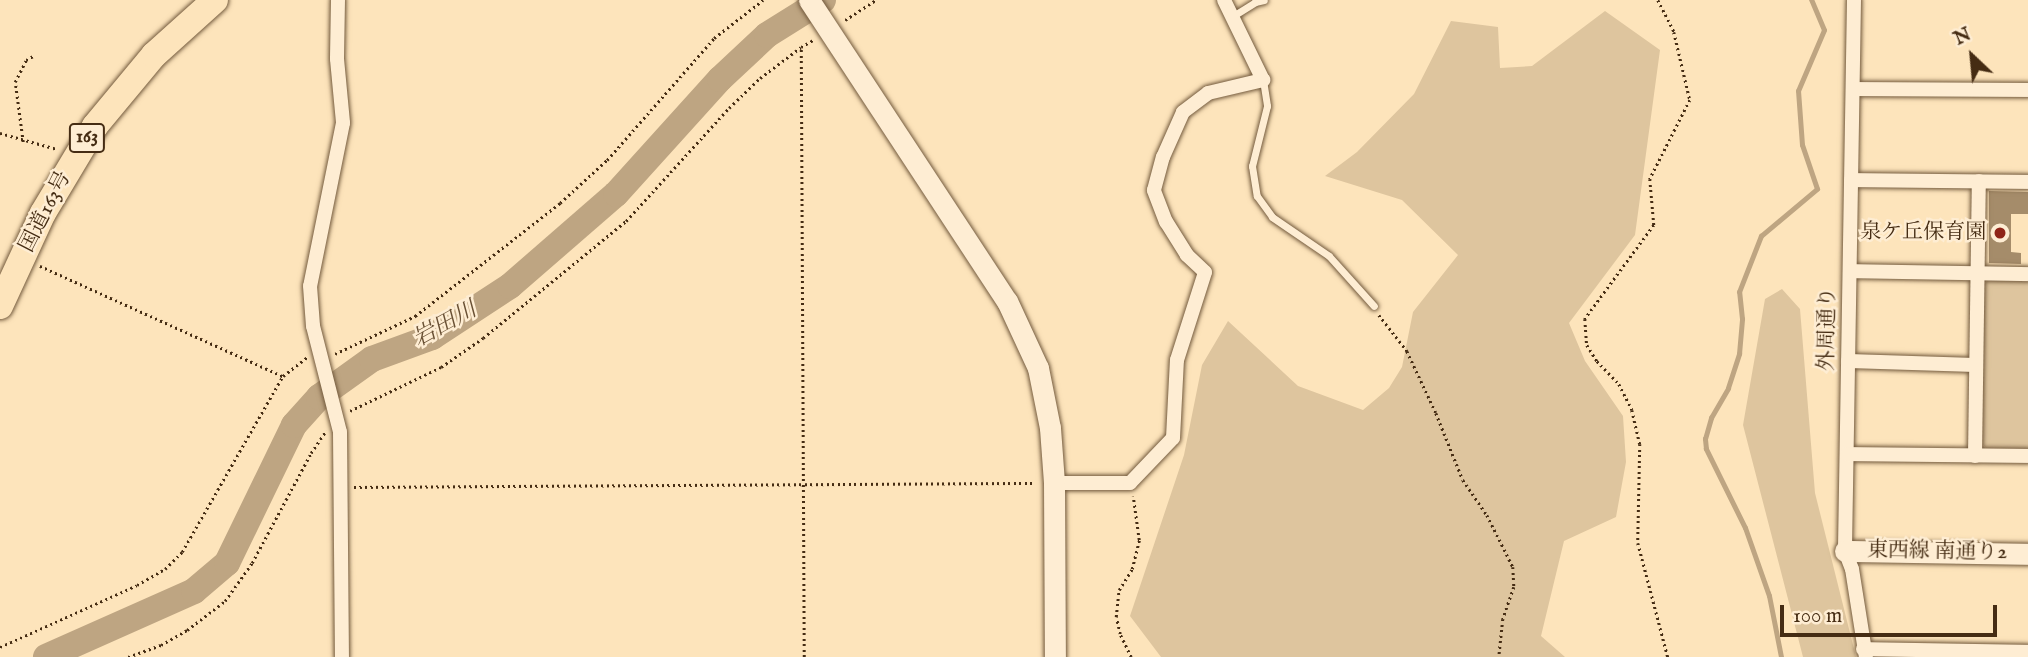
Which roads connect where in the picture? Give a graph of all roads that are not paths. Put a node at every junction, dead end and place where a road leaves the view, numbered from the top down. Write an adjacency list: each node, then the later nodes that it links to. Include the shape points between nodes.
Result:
1 (215, 0): 17 (highway, 国道163号 / 163, via 124,88 76,155)
2 (338, 0): 29 (street, via 343,123 310,286 313,326 337,417)
3 (809, 0): 24 (street, via 1007,301 1038,368 1050,428)
4 (1224, 0): 7 (street)
5 (1264, 0): 7 (lane)
6 (1854, 0): 9 (street, 外周通り)
7 (1233, 16): 8 (street)
8 (1263, 80): 18 (lane, via 1267,106 1252,166 1257,196 1272,217 1329,256); 24 (street, via 1208,93 1183,112 1154,190 1166,222 1205,272 1177,360 1173,438 1130,483)
9 (1853, 89): 10 (street); 11 (street, 外周通り)
10 (2028, 90)
11 (1851, 180): 12 (street); 14 (street, 外周通り)
12 (1979, 181): 13 (street); 15 (street)
13 (2028, 182)
14 (1850, 271): 15 (street); 19 (street, 外周通り)
15 (1978, 273): 16 (street); 20 (street)
16 (2028, 274)
17 (0, 306)
18 (1374, 306)
19 (1848, 362): 20 (street); 21 (street, 外周通り)
20 (1976, 365): 22 (street)
21 (1847, 454): 22 (street); 25 (street, 外周通り)
22 (1975, 456): 23 (street)
23 (2028, 456)
24 (1054, 483): 30 (street)
25 (1845, 551): 26 (street, 東西線 南通り2); 28 (street, 外周通り, via 1852,569)
26 (2028, 554)
27 (2028, 652): 28 (street)
28 (1864, 653)
29 (342, 657)
30 (1055, 657)

